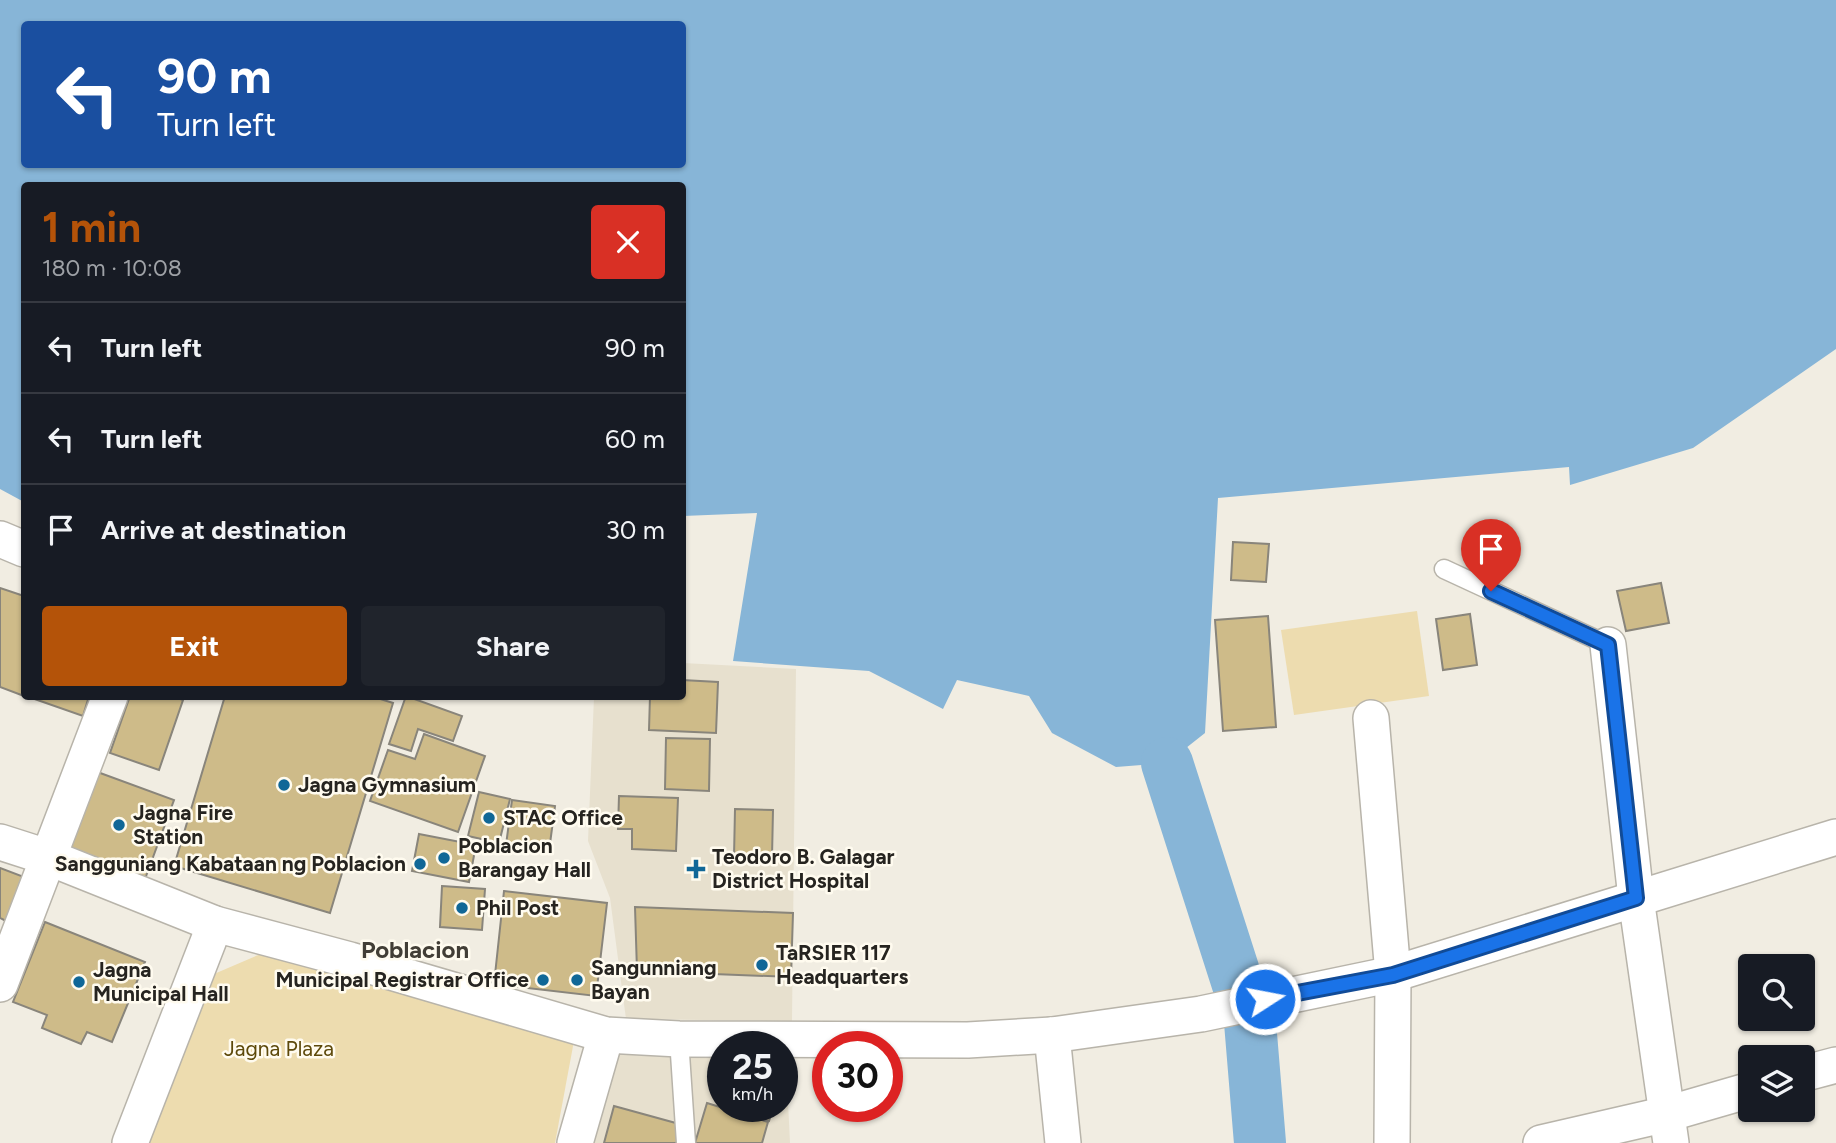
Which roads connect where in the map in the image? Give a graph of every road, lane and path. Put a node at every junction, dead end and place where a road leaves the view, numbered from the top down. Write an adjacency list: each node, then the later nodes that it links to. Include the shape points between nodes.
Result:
1 (0, 538): 2 (street)
2 (21, 548)
3 (1444, 569): 4 (lane)
4 (1608, 645): 10 (street)
5 (109, 700): 9 (street)
6 (1371, 718): 12 (street)
7 (1836, 838): 10 (street)
8 (0, 842): 9 (street)
9 (50, 859): 11 (street); 13 (street)
10 (1636, 898): 12 (street); 20 (street)
11 (215, 924): 14 (street); 21 (street)
12 (1393, 975): 15 (street, via 1201,1014); 25 (street)
13 (0, 984)
14 (606, 1035): 16 (street); 22 (street)
15 (1052, 1035): 16 (street, via 968,1040); 24 (street)
16 (679, 1040): 23 (lane)
17 (1836, 1065): 18 (street)
18 (1815, 1071)
19 (1738, 1096): 20 (street)
20 (1669, 1128): 26 (street)
21 (130, 1143)
22 (575, 1143)
23 (686, 1143)
24 (1063, 1143)
25 (1392, 1143)
26 (1541, 1143)

